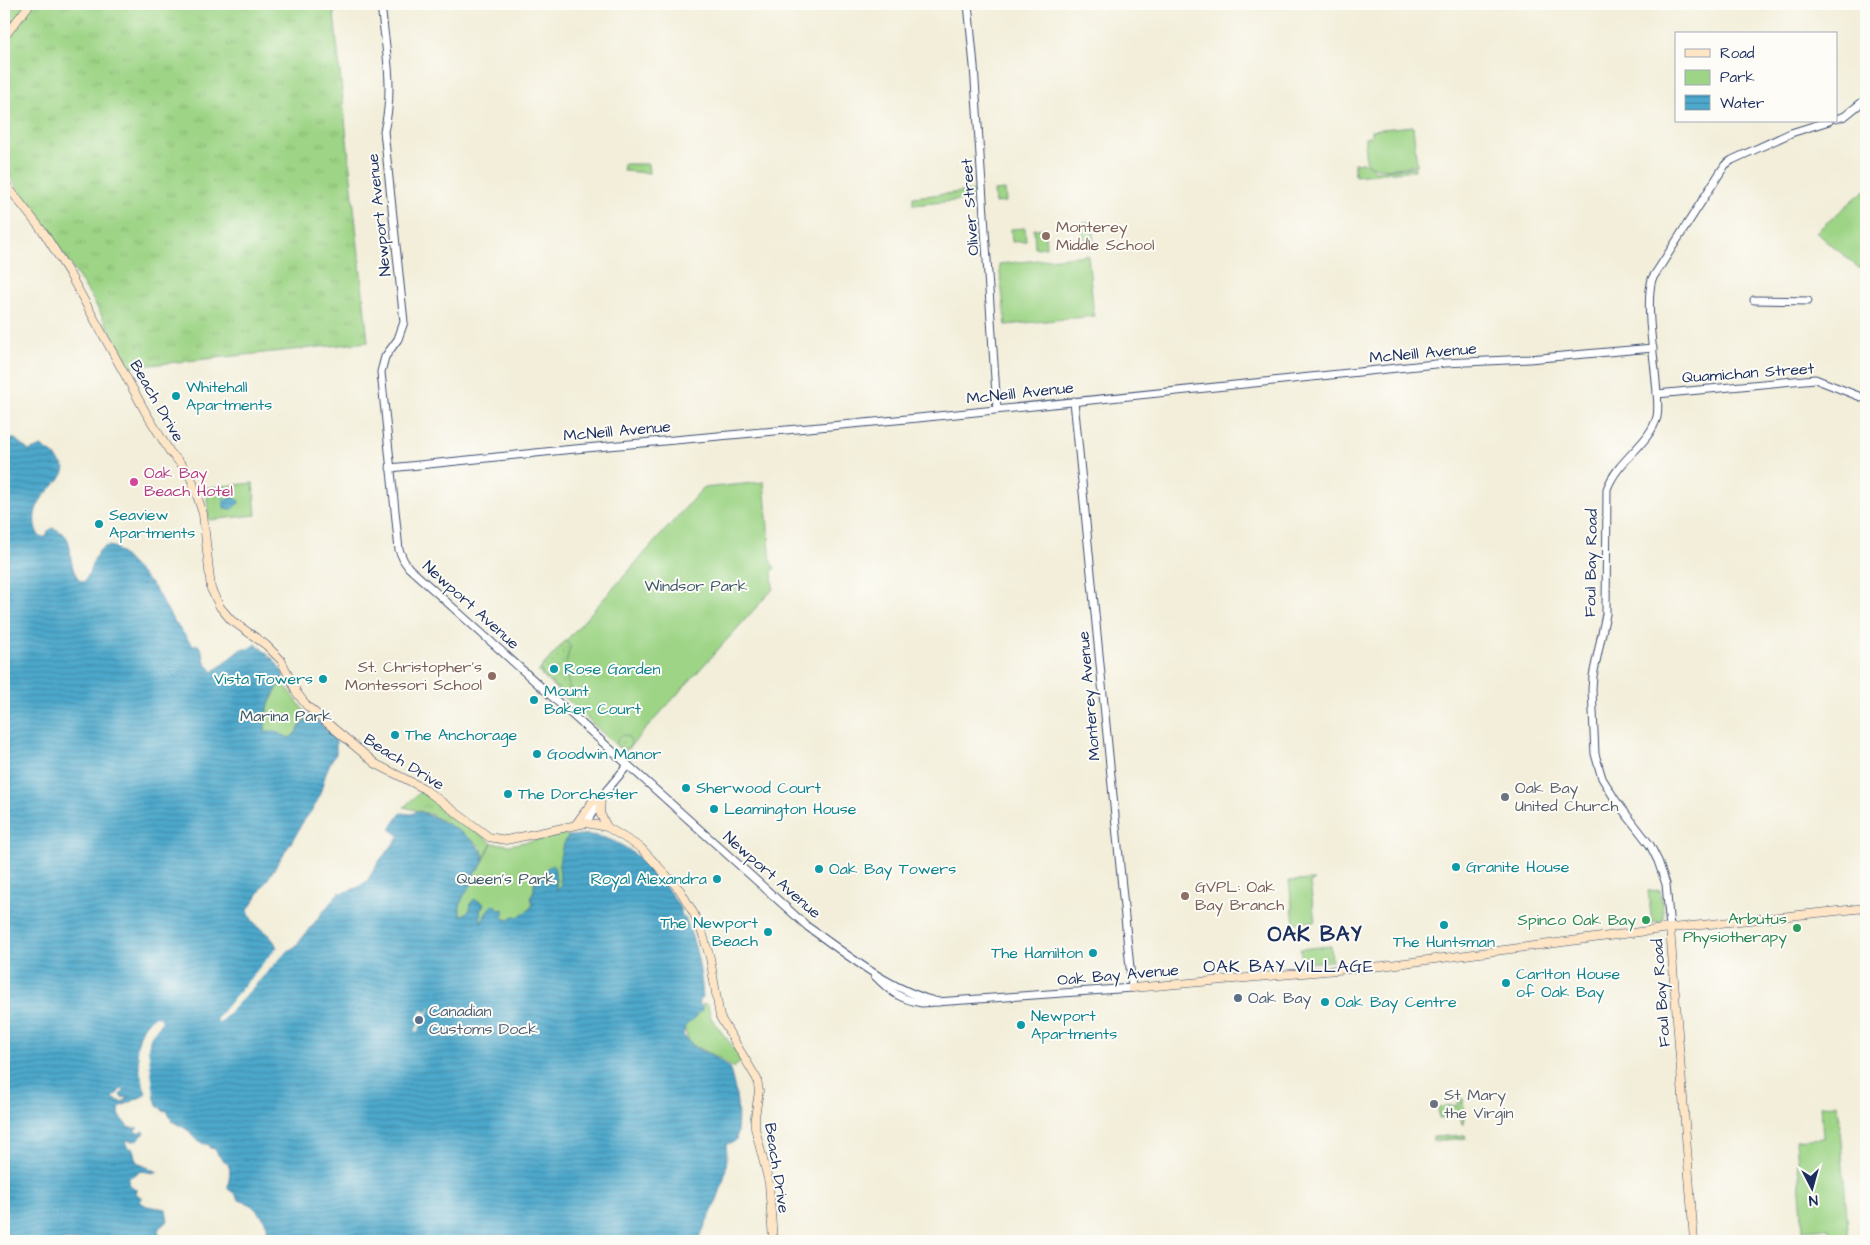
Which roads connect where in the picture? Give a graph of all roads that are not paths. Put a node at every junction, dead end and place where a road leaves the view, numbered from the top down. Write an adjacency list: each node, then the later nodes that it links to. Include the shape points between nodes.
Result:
1 (30, 4): 4 (main road)
2 (381, 4): 16 (street, Newport Avenue, via 390,94 384,131 404,322 385,357 381,372)
3 (968, 4): 15 (street, Oliver Street)
4 (4, 37)
5 (1866, 99): 6 (street)
6 (1838, 118)
7 (1825, 122): 11 (street, Foul Bay Road, via 1792,133 1725,165 1652,279)
8 (4, 182): 20 (main road, Beach Drive, via 44,233 146,413 192,480 203,514 211,589 220,607 231,620 281,660 301,700 376,764 428,792 489,837 506,840)
9 (1754, 300): 10 (street)
10 (1808, 301)
11 (1653, 348): 12 (street, Foul Bay Road); 14 (street, McNeill Avenue, via 1445,363)
12 (1657, 394): 13 (street, Quamichan Street, via 1815,379); 23 (street, Foul Bay Road, via 1654,424 1619,466 1607,489 1606,614 1593,676 1592,702 1595,754 1602,778 1658,861 1667,893)
13 (1866, 400)
14 (1074, 401): 15 (street, McNeill Avenue); 25 (street, Monterey Avenue)
15 (997, 409): 16 (street, McNeill Avenue)
16 (390, 468): 17 (street, Newport Avenue, via 399,550 409,568)
17 (628, 765): 18 (street); 24 (street, Newport Avenue, via 802,921)
18 (601, 798): 19 (street); 20 (main road, via 592,802); 21 (main road, via 600,812)
19 (586, 823): 20 (main road, Beach Drive); 21 (main road, Beach Drive)
20 (576, 824)
21 (607, 827): 27 (main road, Beach Drive, via 633,842 654,860 680,890 699,923 710,958 720,1017 757,1079 755,1128 769,1183)
22 (1866, 908): 23 (main road, Oak Bay Avenue)
23 (1670, 928): 25 (main road, Oak Bay Avenue, via 1382,966); 28 (main road, Foul Bay Road)
24 (867, 968): 26 (street, Newport Avenue, via 898,987); 26 (street, Oak Bay Avenue, via 904,1000)
25 (1132, 988): 26 (street, Oak Bay Avenue)
26 (938, 1002)
27 (773, 1241)
28 (1694, 1241)

